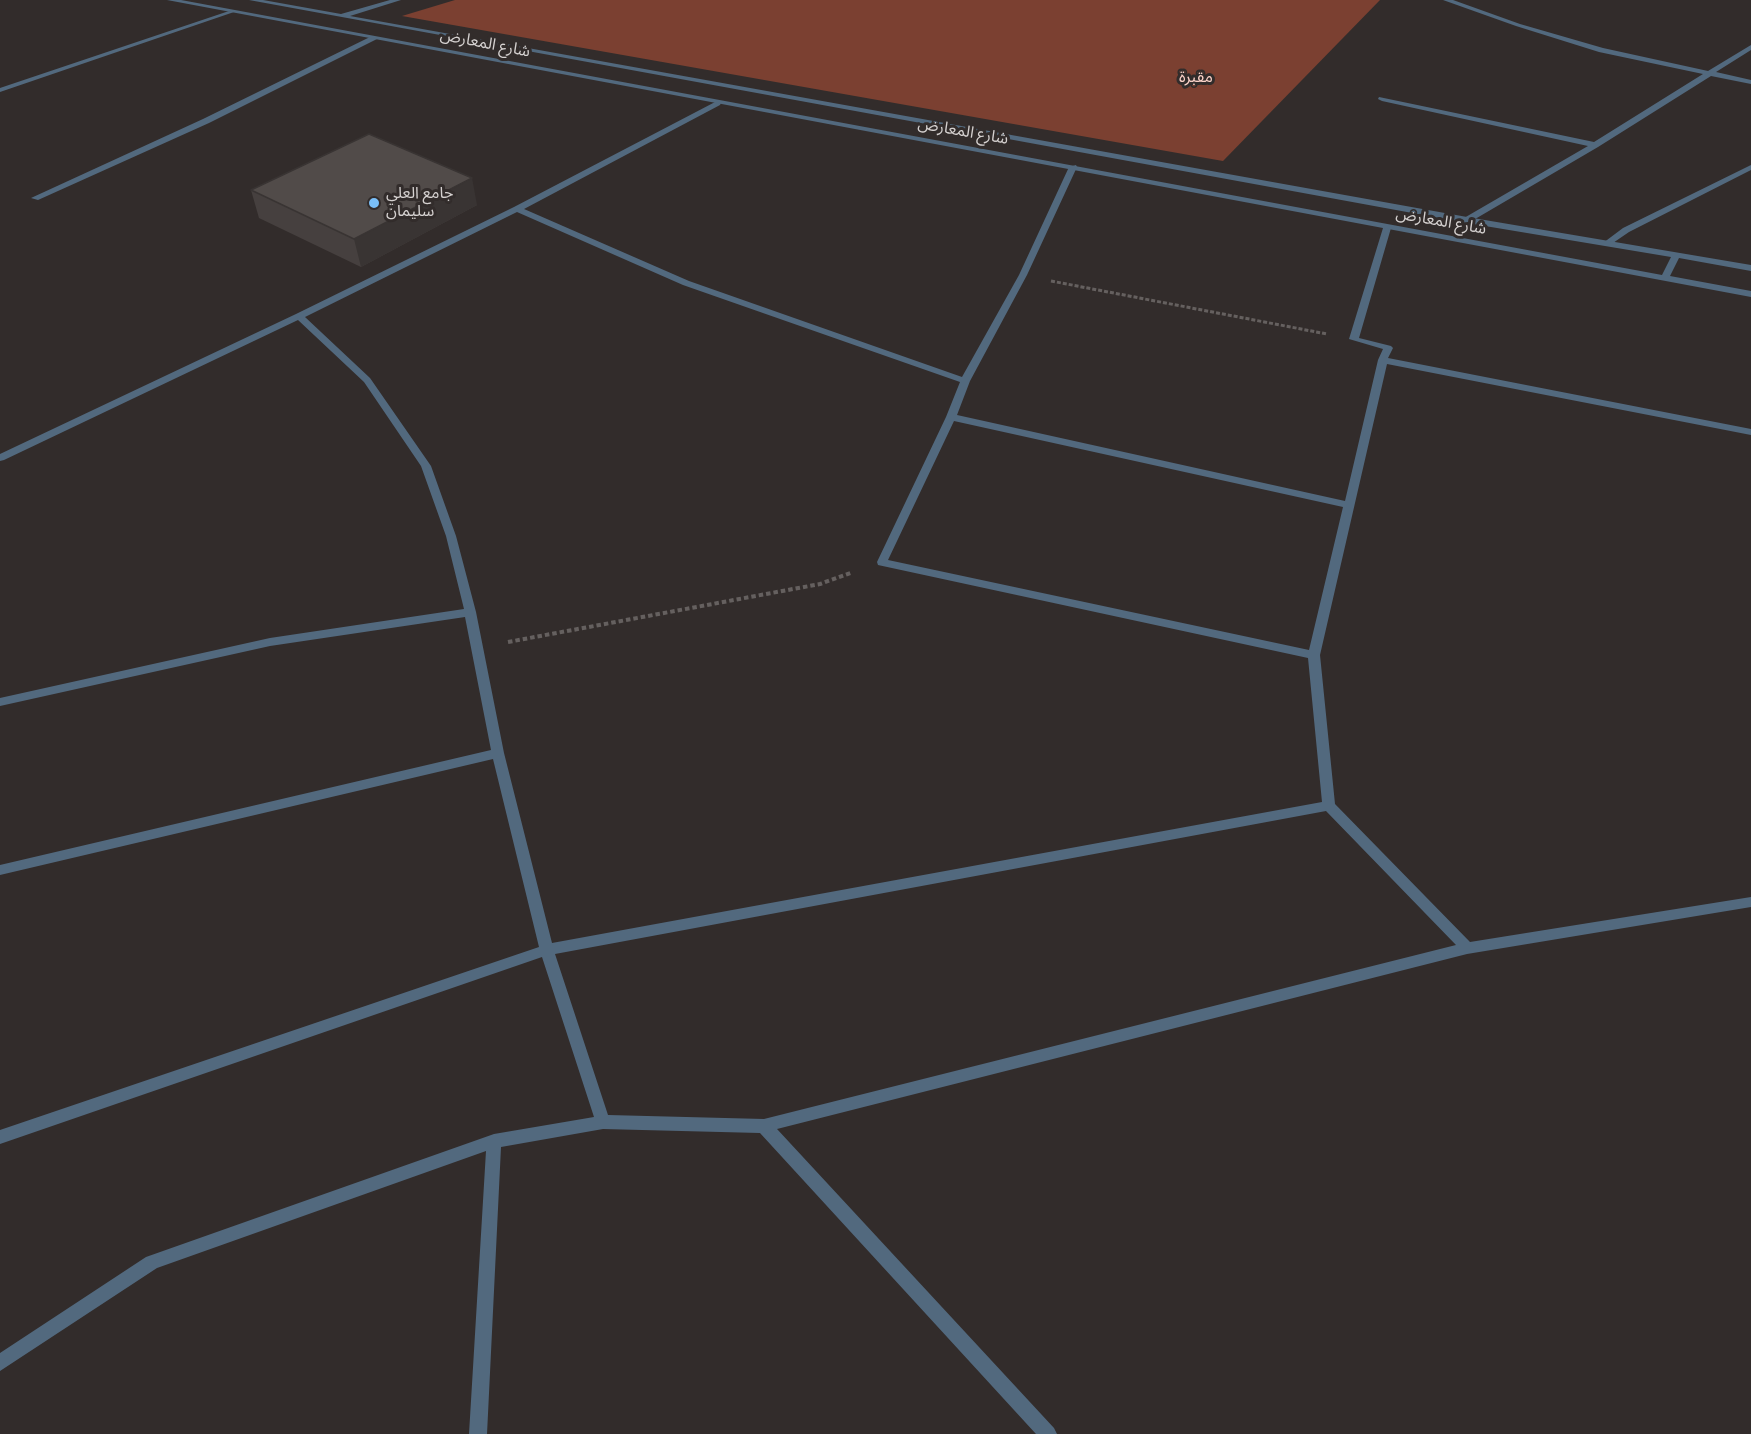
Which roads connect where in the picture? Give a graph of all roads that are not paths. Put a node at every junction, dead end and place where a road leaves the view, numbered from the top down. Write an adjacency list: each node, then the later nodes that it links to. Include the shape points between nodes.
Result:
1 (170, 0): 5 (street, شارع المعارض)
2 (252, 0): 6 (street, شارع المعارض)
3 (398, 0): 6 (street)
4 (1446, 0): 9 (street, via 1602,50)
5 (231, 12): 7 (street, شارع المعارض); 11 (street)
6 (341, 16): 19 (street, شارع المعارض)
7 (375, 38): 13 (street, شارع المعارض); 17 (street, via 206,121)
8 (1751, 47): 9 (street)
9 (1708, 73): 10 (street); 14 (street)
10 (1751, 82)
11 (0, 90)
12 (1382, 99): 14 (street)
13 (717, 103): 15 (street, شارع المعارض); 18 (street)
14 (1595, 146): 19 (street)
15 (1074, 167): 20 (street, شارع المعارض); 28 (street, via 1023,276)
16 (1751, 167): 21 (street)
17 (35, 198)
18 (517, 208): 26 (street); 28 (street, via 686,283)
19 (1467, 220): 21 (street, شارع المعارض)
20 (1387, 228): 24 (street, شارع المعارض); 27 (street, via 1354,339 1388,348)
21 (1607, 243): 22 (street, شارع المعارض)
22 (1676, 255): 23 (street, شارع المعارض); 24 (street)
23 (1751, 268)
24 (1665, 278): 25 (street, شارع المعارض)
25 (1751, 294)
26 (299, 316): 31 (street); 33 (street, via 367,380 426,466 451,536)
27 (1383, 360): 30 (street); 32 (street)
28 (965, 381): 29 (street)
29 (951, 417): 32 (street); 34 (street, via 882,562)
30 (1751, 432)
31 (0, 458)
32 (1349, 505): 34 (street)
33 (470, 612): 35 (street, via 270,642); 36 (street)
34 (1314, 655): 37 (street)
35 (0, 702)
36 (498, 753): 38 (street); 41 (street)
37 (1329, 806): 40 (street); 41 (street)
38 (0, 870)
39 (1751, 902): 40 (street)
40 (1467, 948): 43 (street)
41 (547, 950): 42 (street); 44 (street)
42 (603, 1122): 43 (street); 45 (street)
43 (764, 1126): 48 (street)
44 (0, 1137)
45 (494, 1141): 46 (street, via 152,1262); 47 (street)
46 (0, 1363)
47 (478, 1434)
48 (1048, 1434)

